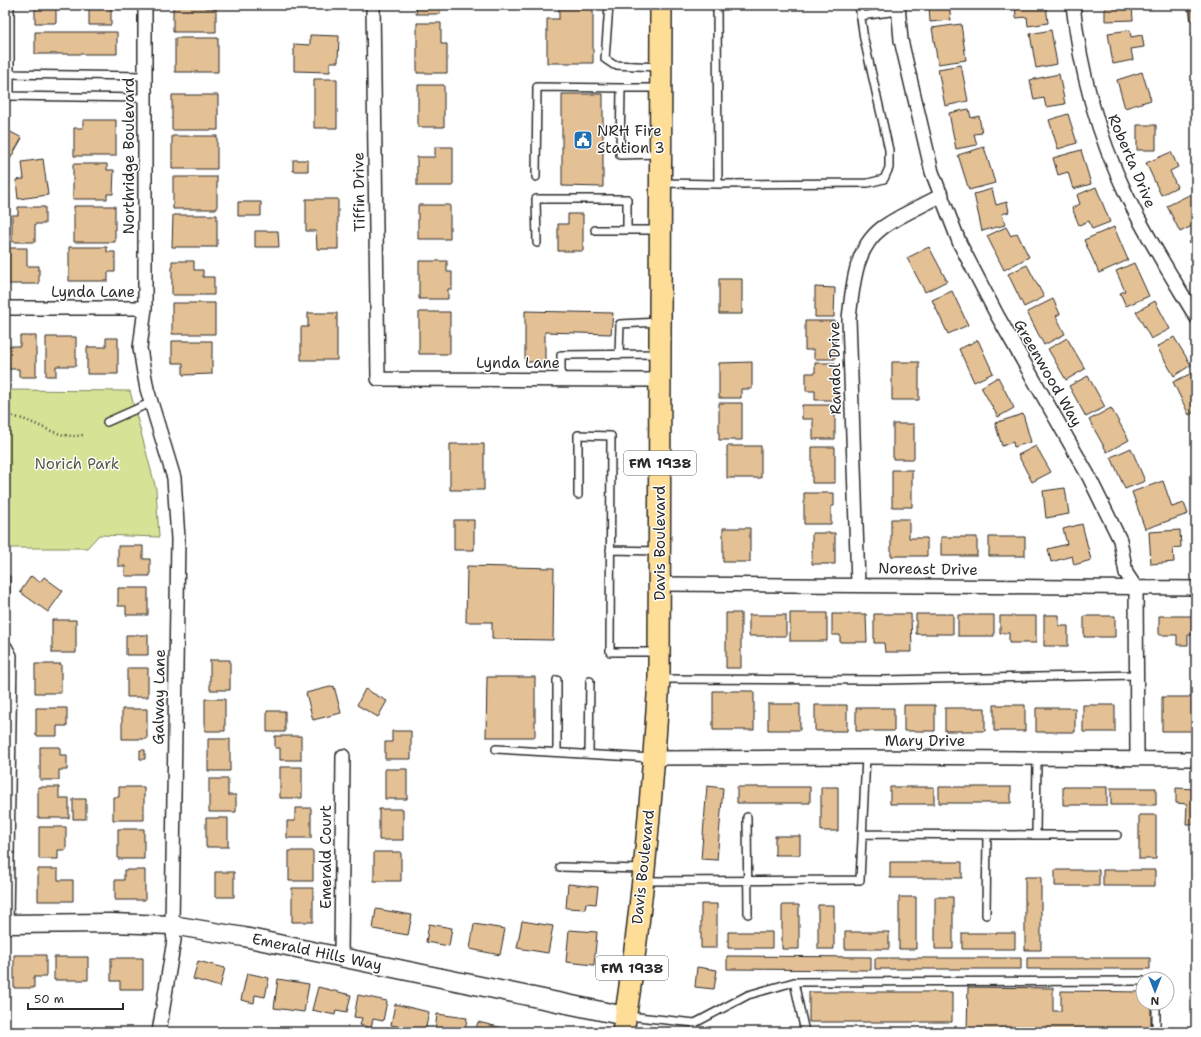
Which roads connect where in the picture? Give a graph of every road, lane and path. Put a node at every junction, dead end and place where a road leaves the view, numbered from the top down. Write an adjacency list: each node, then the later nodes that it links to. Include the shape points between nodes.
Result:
1 (10, 5): 12 (lane)
2 (145, 5): 13 (street, Northridge Boulevard)
3 (373, 5): 34 (street, Tiffin Drive)
4 (609, 5): 11 (lane, via 605,59 614,65)
5 (661, 5): 11 (main road, Davis Boulevard / FM 1938)
6 (717, 5): 21 (lane)
7 (859, 5): 10 (lane)
8 (1073, 5): 29 (street, Roberta Drive, via 1077,43 1106,145 1126,194)
9 (898, 8): 10 (lane); 22 (street, Greenwood Way, via 901,40 932,172)
10 (860, 16): 21 (lane, via 889,150 889,168 884,179 868,183)
11 (661, 67): 15 (main road, Davis Boulevard / FM 1938)
12 (7, 74): 13 (lane); 16 (lane)
13 (145, 76): 17 (street, Northridge Boulevard)
14 (621, 88): 15 (lane); 18 (lane, via 620,155); 19 (lane, via 537,87)
15 (661, 88): 18 (main road, Davis Boulevard / FM 1938)
16 (7, 96): 17 (lane)
17 (145, 98): 28 (street, Northridge Boulevard)
18 (661, 154): 20 (main road, Davis Boulevard / FM 1938)
19 (536, 177)
20 (660, 183): 21 (lane); 25 (main road, Davis Boulevard / FM 1938)
21 (718, 184)
22 (942, 195): 45 (street, Randol Drive, via 882,228 868,243 858,261 849,318); 46 (street, Greenwood Way, via 960,244 990,302 1088,475 1120,540 1126,573)
23 (595, 230): 24 (lane)
24 (627, 230): 25 (lane); 26 (lane, via 627,199 536,199)
25 (660, 230): 30 (main road, Davis Boulevard / FM 1938)
26 (537, 243)
27 (5, 308): 28 (street, Lynda Lane)
28 (145, 308): 33 (street, Lynda Lane, via 140,348)
29 (1196, 317)
30 (659, 322): 31 (lane, via 620,324); 32 (main road, Davis Boulevard / FM 1938)
31 (619, 354): 32 (lane); 35 (lane, via 561,355)
32 (659, 354): 36 (main road, Davis Boulevard / FM 1938)
33 (143, 367): 37 (street, Galway Lane)
34 (378, 379): 35 (street, Lynda Lane)
35 (561, 380): 36 (street, Lynda Lane)
36 (659, 380): 43 (main road, Davis Boulevard / FM 1938)
37 (152, 402): 39 (lane); 74 (street, Galway Lane, via 174,478 177,516)
38 (5, 416): 40 (path, via 32,423 57,434 72,437)
39 (107, 422)
40 (83, 435)
41 (578, 495): 42 (lane, via 578,435 611,436)
42 (610, 550): 43 (lane); 49 (lane, via 610,652)
43 (660, 551): 44 (main road, Davis Boulevard / FM 1938)
44 (660, 584): 45 (street, Noreast Drive); 49 (main road, Davis Boulevard / FM 1938)
45 (858, 584): 46 (street, Noreast Drive)
46 (1136, 588): 47 (street, Noreast Drive); 50 (street)
47 (1196, 588)
48 (5, 647): 73 (street, via 10,656)
49 (659, 652): 51 (main road, Davis Boulevard / FM 1938)
50 (1137, 675): 51 (lane, via 884,680); 61 (street)
51 (659, 679): 59 (main road, Davis Boulevard / FM 1938)
52 (557, 680): 55 (lane)
53 (590, 681): 56 (lane)
54 (496, 749): 55 (lane)
55 (557, 751): 56 (lane)
56 (589, 753): 59 (lane)
57 (343, 756): 75 (street, Emerald Court)
58 (866, 757): 59 (street, Mary Drive); 60 (street, Mary Drive); 64 (lane)
59 (654, 758): 69 (main road, Davis Boulevard / FM 1938)
60 (1037, 758): 61 (street, Mary Drive); 66 (lane)
61 (1137, 758): 62 (street, Mary Drive)
62 (1196, 759)
63 (747, 817): 70 (lane)
64 (862, 834): 65 (lane); 70 (lane, via 860,880)
65 (987, 835): 66 (lane); 72 (lane)
66 (1036, 835): 67 (lane)
67 (1117, 835)
68 (560, 867): 69 (lane)
69 (642, 875): 70 (lane); 80 (main road, Davis Boulevard / FM 1938)
70 (748, 881): 71 (lane)
71 (748, 914)
72 (986, 914)
73 (6, 924): 74 (street, Emerald Hills Way)
74 (172, 925): 75 (street, Emerald Hills Way, via 244,937); 81 (street, Galway Lane, via 174,940)
75 (341, 958): 80 (street, Emerald Hills Way)
76 (1135, 981): 77 (lane)
77 (794, 982): 79 (lane, via 748,995); 83 (lane)
78 (1156, 1011): 84 (lane)
79 (695, 1023): 80 (lane); 82 (lane)
80 (624, 1024)
81 (159, 1032)
82 (695, 1032)
83 (805, 1032)
84 (1156, 1032)

